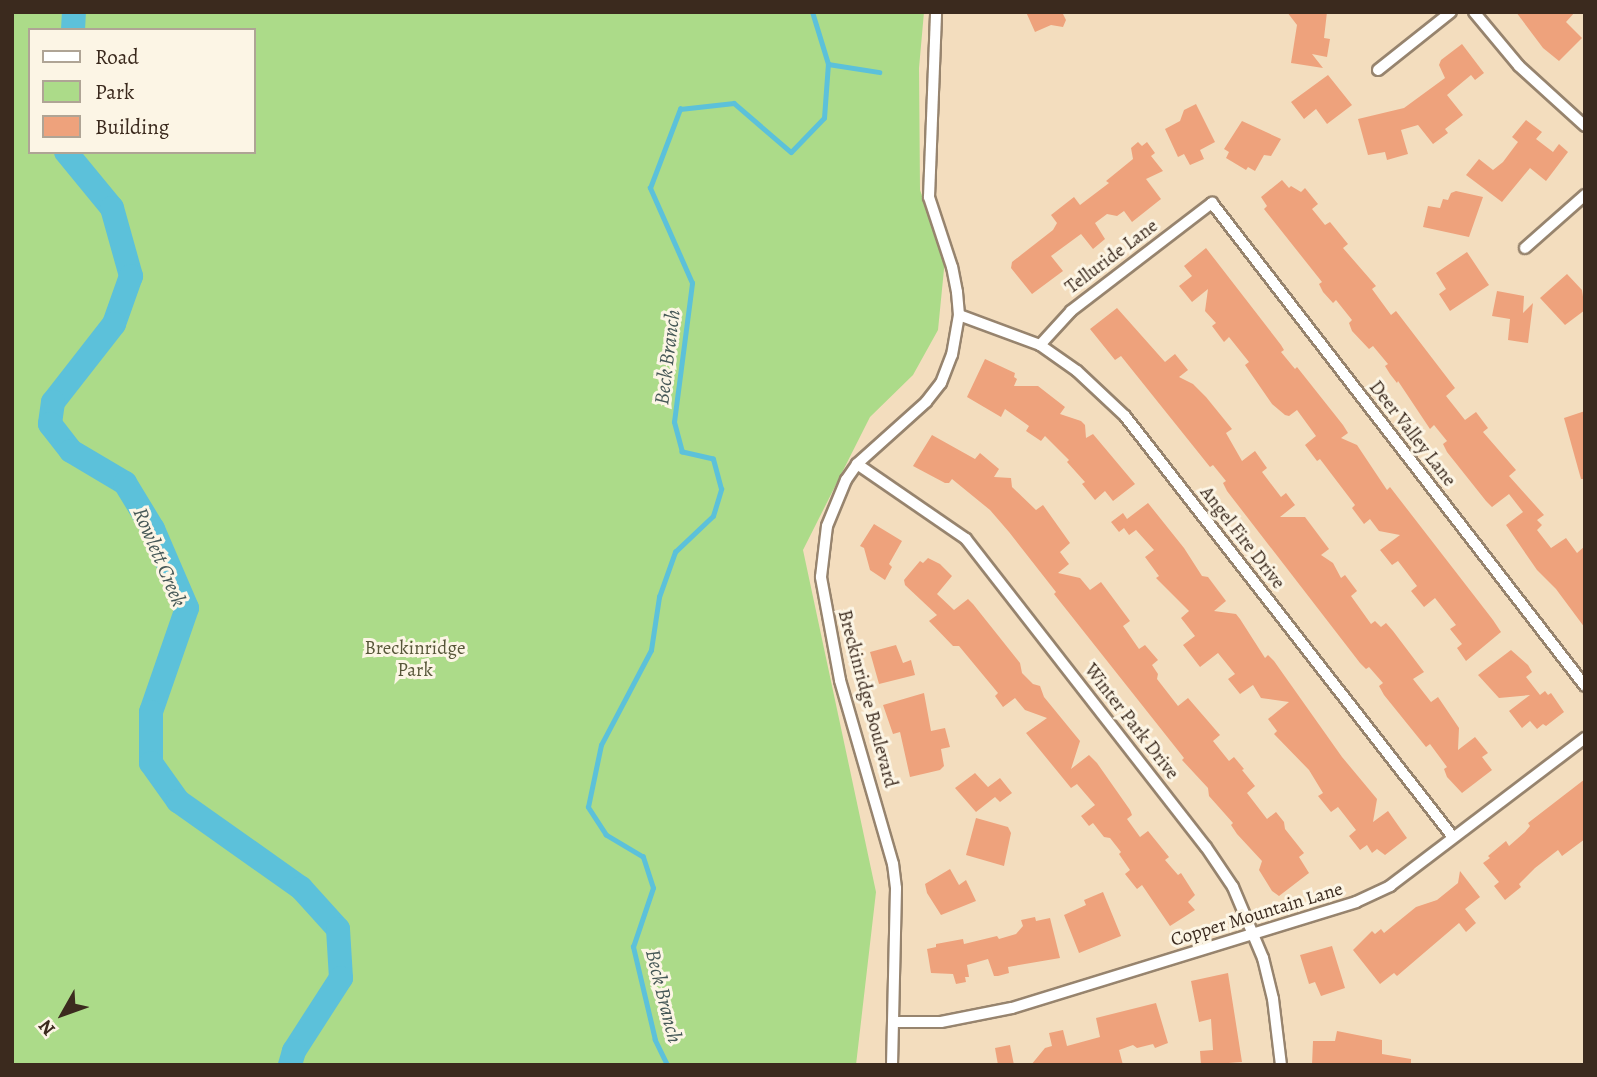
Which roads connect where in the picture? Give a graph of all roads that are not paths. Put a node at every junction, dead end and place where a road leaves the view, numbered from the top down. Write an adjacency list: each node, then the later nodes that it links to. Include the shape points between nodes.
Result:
1 (936, 12): 9 (street, Breckinridge Boulevard, via 929,197 952,267)
2 (1451, 12): 4 (street)
3 (1474, 12): 5 (street, via 1519,66)
4 (1378, 70)
5 (1585, 126)
6 (1585, 195): 8 (street)
7 (1212, 204): 10 (street, Telluride Lane, via 1071,310); 12 (street, Deer Valley Lane)
8 (1525, 248)
9 (959, 315): 10 (street, Angel Fire Drive); 11 (street, Breckinridge Boulevard, via 941,383)
10 (1040, 345): 14 (street, Angel Fire Drive, via 1077,371 1125,416)
11 (857, 464): 15 (street, Winter Park Drive, via 966,539 982,557 1206,847 1233,887); 16 (street, Breckinridge Boulevard, via 827,526 821,577 840,680 893,864)
12 (1585, 686)
13 (1585, 738): 14 (street, Copper Mountain Lane)
14 (1453, 837): 15 (street, Copper Mountain Lane, via 1390,886)
15 (1254, 936): 16 (street, Copper Mountain Lane, via 1012,1008 942,1022); 18 (street, Winter Park Drive, via 1273,999)
16 (894, 1022): 17 (street, Breckinridge Boulevard)
17 (892, 1065)
18 (1281, 1065)

